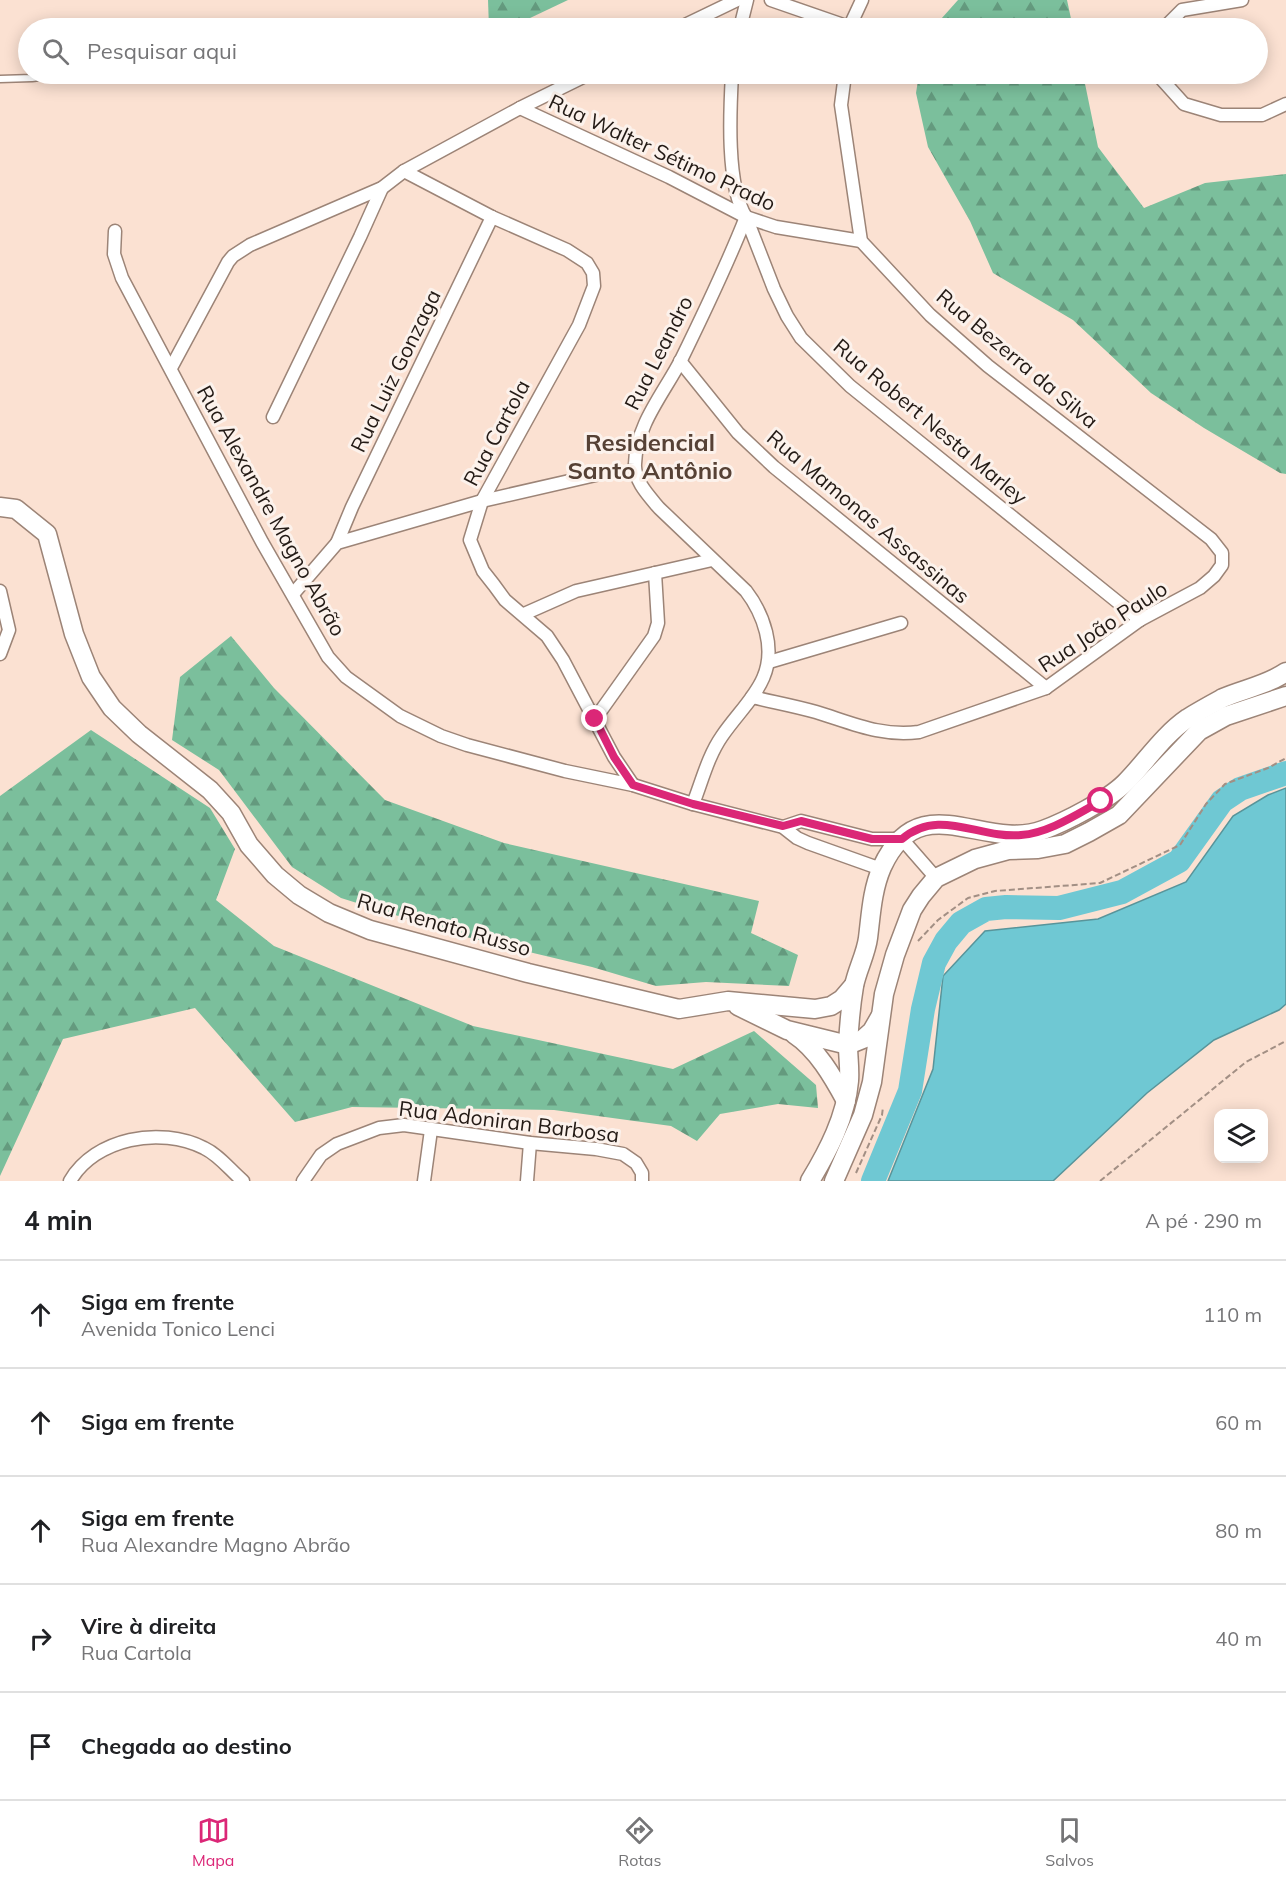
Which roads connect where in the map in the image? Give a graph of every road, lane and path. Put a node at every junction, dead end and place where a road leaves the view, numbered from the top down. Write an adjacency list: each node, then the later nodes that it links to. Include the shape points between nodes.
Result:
1 (736, 0): 6 (street)
2 (747, 0): 7 (street)
3 (771, 0): 8 (street)
4 (862, 0): 9 (street)
5 (1242, 0): 10 (street, via 1182,10)
6 (699, 18)
7 (742, 18)
8 (821, 18)
9 (854, 18)
10 (1174, 18)
11 (18, 78): 12 (lane)
12 (0, 79)
13 (569, 84): 18 (street)
14 (731, 84): 21 (street, Rua Robert Nesta Marley, via 733,162 739,206)
15 (844, 84): 24 (street, via 841,105)
16 (1166, 84): 17 (street, via 1184,104 1221,115 1262,115)
17 (1286, 104)
18 (520, 108): 19 (street); 21 (street, Rua Walter Sétimo Prado)
19 (404, 171): 20 (street); 22 (street, Rua Cartola)
20 (381, 188): 26 (street, via 233,256); 27 (street)
21 (746, 216): 24 (street, Rua Walter Sétimo Prado, via 776,227); 25 (street, Rua Leandro); 38 (street, Rua Robert Nesta Marley, via 774,290 801,338 850,386)
22 (492, 217): 29 (street, Rua Cartola, via 576,255 593,273 594,286 579,325); 31 (street, Rua Luiz Gonzaga)
23 (115, 231): 26 (street, Rua Alexandre Magno Abrão, via 114,254 122,278)
24 (861, 241): 33 (street, Rua Bezerra da Silva, via 930,315 988,366 1210,539 1222,554)
25 (680, 362): 32 (street, Rua Leandro, via 644,425 635,467 652,500); 43 (street, Rua Mamonas Assassinas, via 738,432 774,468)
26 (171, 368): 36 (street, Rua Alexandre Magno Abrão)
27 (273, 417)
28 (600, 474): 29 (street)
29 (483, 501): 31 (street); 37 (street, Rua Cartola, via 471,535 472,548 483,571 505,600)
30 (0, 507): 59 (main road, Rua Renato Russo, via 16,510 47,534 74,634 91,677 112,708 210,790 231,813 249,845 299,895 370,930 528,973 679,1009)
31 (337, 543): 36 (street)
32 (712, 560): 34 (street); 41 (street, Rua Leandro, via 756,604 769,643)
33 (1222, 565): 38 (street, Rua João Paulo, via 1200,588)
34 (655, 573): 37 (street, via 576,591); 46 (street, via 658,627)
35 (0, 591): 40 (street, via 9,630)
36 (293, 594): 48 (street, Rua Alexandre Magno Abrão, via 328,657 346,676 400,716 467,745)
37 (524, 614): 46 (street, Rua Cartola, via 547,636)
38 (1140, 620): 43 (street, Rua João Paulo)
39 (901, 623): 41 (street)
40 (0, 654)
41 (769, 662): 45 (street)
42 (1286, 672): 52 (main road, via 1224,698 1187,719 1159,743 1117,790 1042,831 1000,834 948,824 913,830)
43 (1046, 688): 45 (street, Rua João Paulo, via 919,732 900,734)
44 (1286, 696): 55 (main road, via 1226,716 1199,730 1119,815 1089,832 1065,844 1008,850 975,859)
45 (752, 697): 49 (street, via 710,756)
46 (595, 719): 48 (street, Rua Cartola)
47 (1286, 758): 57 (path, via 1225,784 1206,804 1180,845 1100,883 995,891 968,898 938,920)
48 (633, 785): 49 (street, Rua Alexandre Magno Abrão)
49 (693, 804): 50 (street, Rua Alexandre Magno Abrão)
50 (783, 826): 51 (street, via 801,821); 53 (street, via 802,840)
51 (841, 831): 52 (street, via 872,839); 53 (street)
52 (902, 839): 54 (main road); 55 (street)
53 (838, 852): 54 (street)
54 (881, 869): 56 (main road, via 873,896)
55 (936, 878): 60 (main road, via 912,910)
56 (868, 941): 58 (main road); 60 (main road, via 861,1009 872,1015)
57 (916, 944)
58 (854, 985): 59 (main road, Rua Renato Russo, via 831,1006); 63 (main road)
59 (728, 1002): 61 (main road)
60 (883, 1003): 63 (main road, via 872,1031); 75 (main road, via 872,1082 863,1115)
61 (787, 1030): 63 (main road); 64 (main road, via 810,1048)
62 (1286, 1041): 77 (path, via 1246,1062)
63 (848, 1045): 64 (main road)
64 (846, 1101): 74 (main road, via 835,1136)
65 (884, 1103): 76 (path)
66 (431, 1130): 67 (street, Rua Adoniran Barbosa); 70 (street, Rua Adoniran Barbosa, via 404,1125 380,1128 337,1144 321,1155); 71 (street)
67 (530, 1143): 72 (street); 73 (street, Rua Adoniran Barbosa, via 623,1154 636,1163)
68 (70, 1181): 69 (street, via 77,1169 99,1151 119,1142 148,1137 172,1138 204,1148)
69 (243, 1181)
70 (303, 1181)
71 (424, 1181)
72 (527, 1181)
73 (642, 1181)
74 (810, 1181)
75 (834, 1181)
76 (852, 1181)
77 (1100, 1181)

